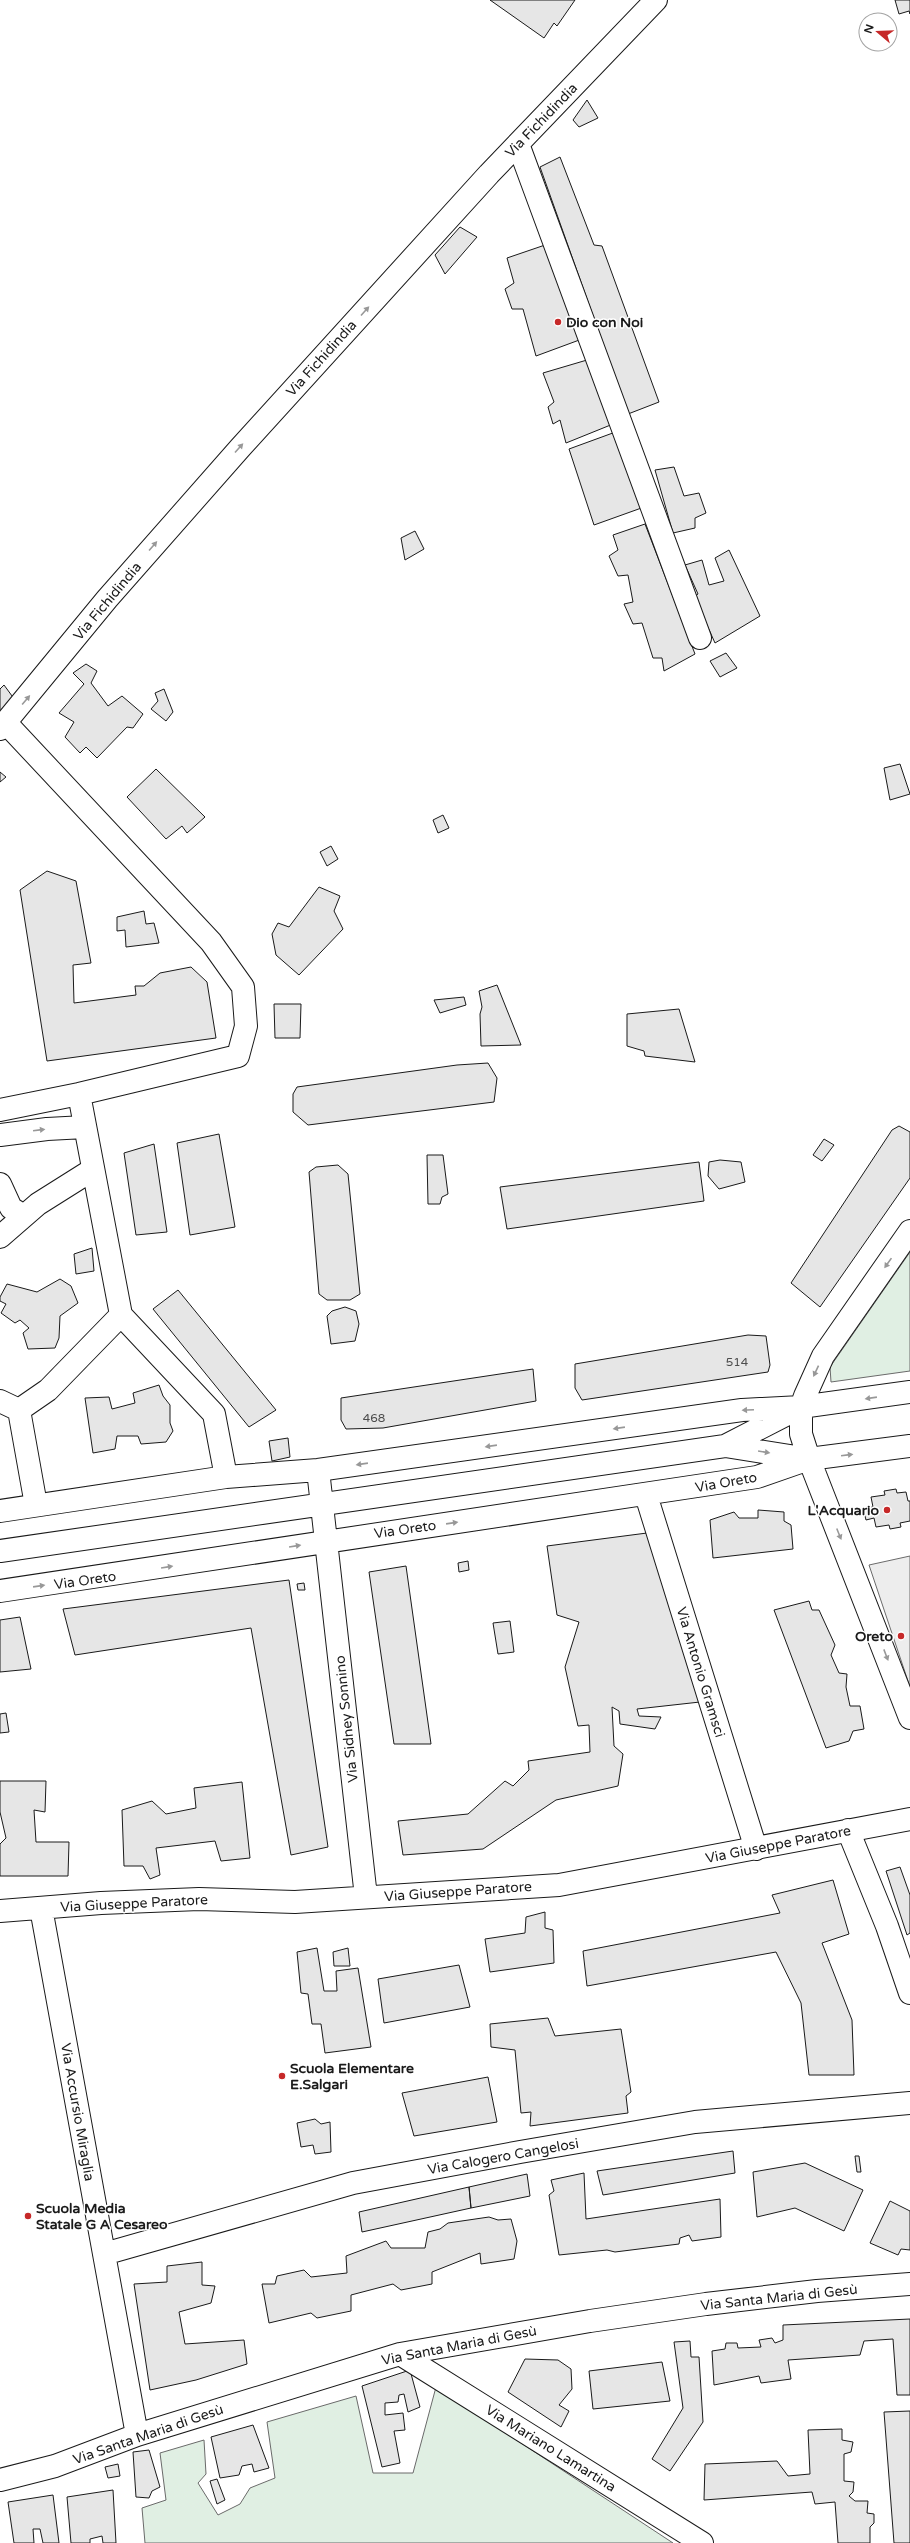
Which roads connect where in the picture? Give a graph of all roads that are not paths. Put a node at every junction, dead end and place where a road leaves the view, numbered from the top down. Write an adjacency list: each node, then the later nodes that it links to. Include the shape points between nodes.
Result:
1 (656, 0): 2 (street, Via Fichidindia)
2 (518, 144): 3 (street); 4 (street, Via Fichidindia, one-way to 2, via 107,599 240,448)
3 (700, 638)
4 (3, 726): 5 (street, via 211,942 243,987 246,1026 238,1056)
5 (79, 1094): 6 (street); 7 (street)
6 (0, 1110)
7 (85, 1127): 8 (street, one-way to 7); 9 (street)
8 (0, 1135)
9 (92, 1170): 11 (street, via 38,1204); 14 (street)
10 (0, 1184): 11 (street, via 11,1208)
11 (24, 1216): 13 (street)
12 (910, 1231): 17 (street, one-way to 17, via 823,1356)
13 (0, 1237)
14 (121, 1315): 18 (street, via 48,1390); 23 (street, via 214,1414)
15 (910, 1392): 17 (street, one-way to 17)
16 (0, 1401): 18 (street)
17 (801, 1407): 19 (street); 21 (street, via 801,1434); 22 (street, one-way to 22, via 742,1410)
18 (20, 1410): 26 (street)
19 (725, 1446): 21 (street, one-way to 21); 25 (street)
20 (910, 1446): 21 (street, one-way to 20)
21 (809, 1459): 24 (street, Via Oreto, via 757,1477); 31 (street, one-way to 31, via 868,1587)
22 (318, 1470): 23 (street); 25 (street, Via Sidney Sonnino)
23 (226, 1477): 26 (street)
24 (646, 1495): 28 (street, Via Oreto, one-way to 24); 34 (street, Via Antonio Gramsci)
25 (322, 1505): 28 (street, Via Sidney Sonnino); 29 (street)
26 (36, 1506): 27 (street)
27 (0, 1510)
28 (326, 1541): 30 (street, Via Oreto, one-way to 28, via 127,1574); 35 (street, Via Sidney Sonnino)
29 (0, 1552)
30 (0, 1591)
31 (910, 1718)
32 (910, 1819): 33 (street, Via Giuseppe Paratore)
33 (848, 1830): 34 (street, Via Giuseppe Paratore); 38 (street, via 887,1926)
34 (756, 1849): 35 (street, Via Giuseppe Paratore, via 559,1885)
35 (366, 1897): 36 (street, Via Giuseppe Paratore, via 295,1902 200,1899)
36 (41, 1908): 37 (street, Via Giuseppe Paratore); 40 (street, Via Accursio Miraglia)
37 (0, 1912)
38 (910, 1993)
39 (910, 2103): 40 (street, Via Calogero Cangelosi, via 695,2122 512,2153 353,2184)
40 (104, 2254): 43 (street, Via Accursio Miraglia)
41 (910, 2284): 42 (street, Via Santa Maria di Gesù, via 817,2291 706,2304)
42 (400, 2354): 43 (street, Via Santa Maria di Gesù); 45 (street, Via Mariano Lamartina)
43 (137, 2435): 44 (street, Via Santa Maria di Gesù, via 55,2466)
44 (0, 2480)
45 (702, 2543)

